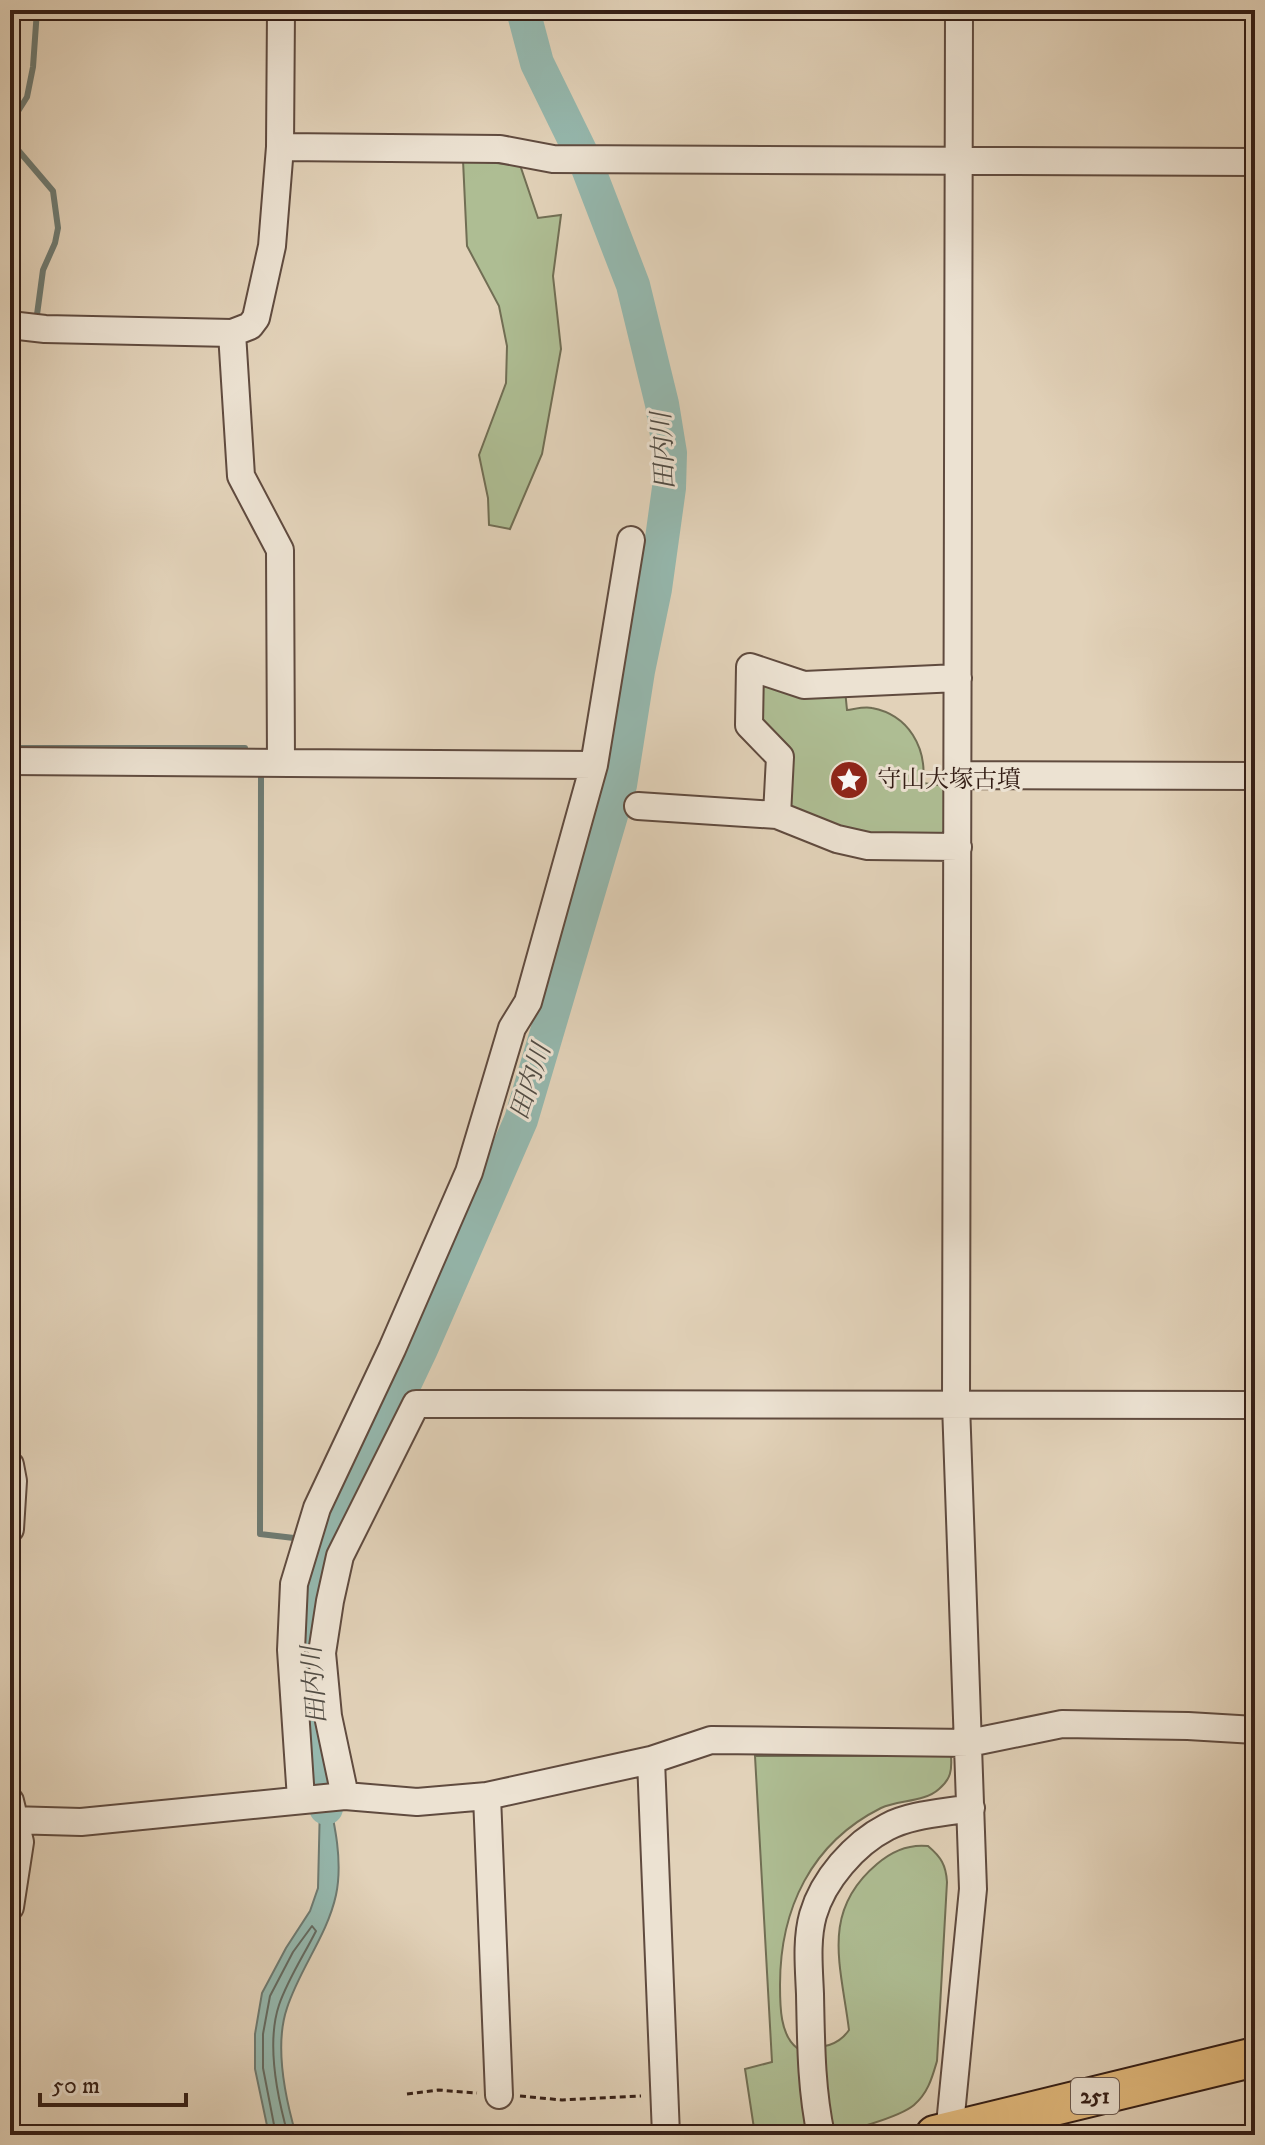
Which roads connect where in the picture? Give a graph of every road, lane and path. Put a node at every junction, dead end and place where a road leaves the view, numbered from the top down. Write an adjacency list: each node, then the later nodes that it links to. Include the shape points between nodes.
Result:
1 (281, 10): 3 (street)
2 (959, 10): 4 (street)
3 (280, 147): 4 (street, via 500,149 553,159); 7 (street, via 272,246 256,318)
4 (957, 162): 5 (street); 9 (street)
5 (1255, 162)
6 (10, 325): 7 (street)
7 (232, 333): 11 (street, via 241,476 280,550)
8 (631, 540): 12 (street)
9 (958, 678): 13 (street); 16 (street, via 804,685 750,667 749,725 780,757)
10 (10, 761): 11 (street)
11 (281, 763): 12 (street)
12 (594, 765): 27 (street, via 528,1002 512,1028 469,1172 317,1508 294,1584 291,1650)
13 (958, 775): 14 (street); 17 (street)
14 (1255, 776)
15 (638, 806): 16 (street)
16 (777, 815): 17 (street, via 868,846)
17 (958, 847): 18 (street)
18 (956, 1404): 19 (street); 23 (street); 25 (street, via 416,1404 340,1556 330,1601 322,1653)
19 (1255, 1405)
20 (10, 1465): 21 (street)
21 (10, 1529)
22 (1255, 1730): 23 (street, via 1062,1724)
23 (969, 1743): 24 (street, via 711,1740); 28 (street)
24 (651, 1760): 26 (street); 34 (street)
25 (342, 1796): 26 (street, via 417,1802); 27 (street)
26 (487, 1796): 33 (street)
27 (305, 1799): 29 (street, via 81,1822)
28 (971, 1808): 35 (street, via 973,1889); 37 (street, via 887,1827 841,1865 824,1890 813,1915 808,1951)
29 (11, 1814): 30 (street, via 20,1842)
30 (10, 1907)
31 (1255, 2057): 35 (highway, 251)
32 (407, 2094): 33 (path, via 438,2090)
33 (499, 2095): 34 (path, via 562,2100)
34 (664, 2095): 36 (street)
35 (944, 2134)
36 (666, 2135)
37 (821, 2135)

